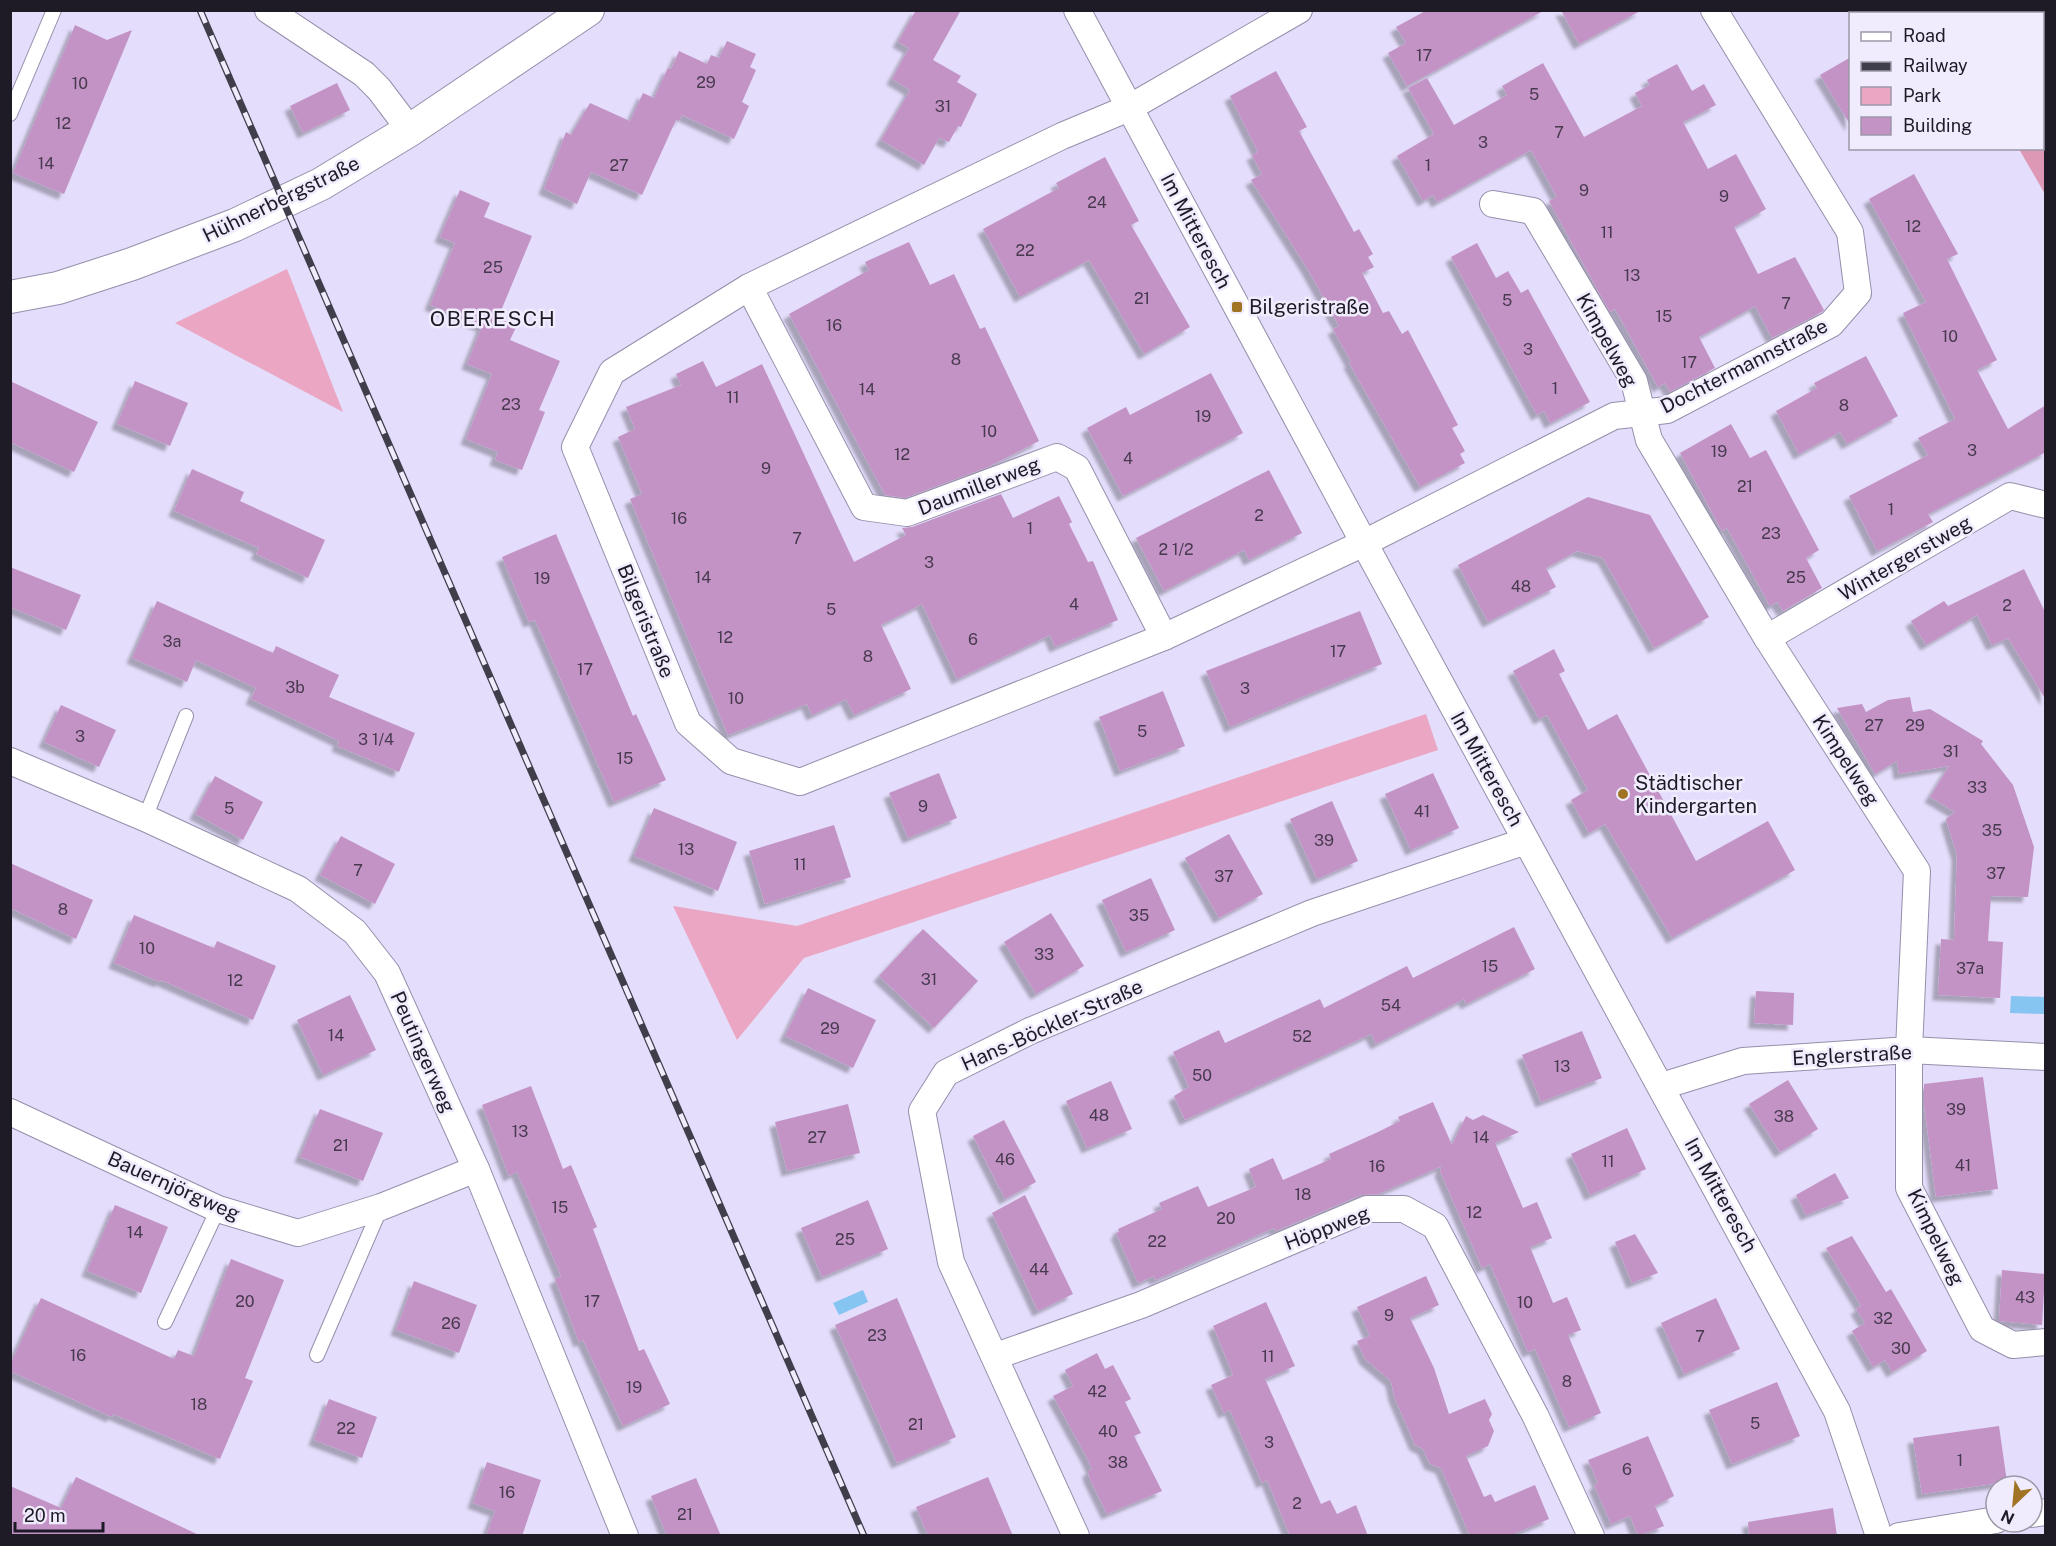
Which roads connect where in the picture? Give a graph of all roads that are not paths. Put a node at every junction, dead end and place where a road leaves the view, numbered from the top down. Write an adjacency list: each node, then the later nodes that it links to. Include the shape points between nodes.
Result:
1 (54, 10): 8 (lane)
2 (268, 10): 9 (street, via 364,74)
3 (588, 10): 9 (street, Hühnerbergstraße)
4 (1077, 10): 7 (street, Im Mitteresch)
5 (1299, 10): 7 (street)
6 (1714, 10): 13 (street, Dochtermannstraße, via 1850,232 1858,293 1831,324 1667,410)
7 (1129, 108): 11 (street, Bilgeristraße, via 1062,136); 15 (street, Im Mitteresch)
8 (10, 114)
9 (410, 130): 12 (street, Hühnerbergstraße, via 321,184 235,225 58,288)
10 (1493, 204): 13 (street, Kimpelweg, via 1533,211 1634,381)
11 (749, 288): 16 (street, Daumillerweg, via 864,507 907,513 1057,457 1077,468); 16 (street, Bilgeristraße, via 612,372 575,447 688,723 730,761 800,782)
12 (10, 297)
13 (1642, 413): 15 (street, Dochtermannstraße, via 1614,416); 17 (street, Kimpelweg, via 1649,440)
14 (2046, 505): 17 (street, Wintergerstweg, via 2010,496)
15 (1364, 543): 16 (street, Bilgeristraße); 21 (street, Im Mitteresch)
16 (1164, 637)
17 (1767, 638): 22 (street, Kimpelweg, via 1917,871)
18 (186, 716): 20 (lane)
19 (10, 762): 20 (street, Peutingerweg)
20 (145, 818): 26 (street, Peutingerweg, via 298,889 355,932 387,973)
21 (1526, 841): 24 (street, Im Mitteresch); 32 (street, Hans-Böckler-Straße, via 1312,912 1030,1031 946,1072 922,1111 951,1262)
22 (1909, 1050): 23 (street, Englerstraße); 24 (street, Englerstraße, via 1743,1061); 30 (street, Kimpelweg, via 1909,1188 1982,1329 2013,1345)
23 (2046, 1057)
24 (1662, 1086): 37 (street, Im Mitteresch, via 1837,1411)
25 (10, 1112): 28 (street, Bauernjörgweg)
26 (476, 1169): 27 (street, Bauernjörgweg); 34 (street, Peutingerweg)
27 (381, 1207): 28 (street, Bauernjörgweg, via 298,1233); 31 (lane)
28 (218, 1209): 29 (lane)
29 (165, 1322)
30 (2046, 1342)
31 (317, 1355)
32 (996, 1356): 35 (street, Hans-Böckler-Straße); 36 (street, Höppweg, via 1141,1305 1367,1209 1404,1209 1435,1226 1536,1416)
33 (1984, 1522): 38 (street)
34 (625, 1536)
35 (1076, 1536)
36 (1591, 1536)
37 (1879, 1536)
38 (1899, 1536)

